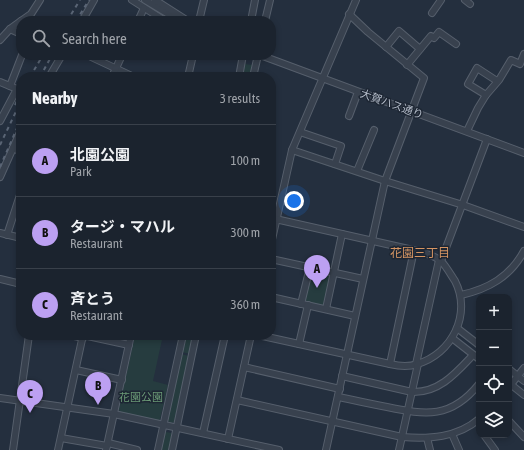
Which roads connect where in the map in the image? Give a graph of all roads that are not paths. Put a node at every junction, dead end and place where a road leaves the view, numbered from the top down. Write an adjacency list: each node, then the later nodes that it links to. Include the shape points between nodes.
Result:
1 (40, 0): 15 (street)
2 (94, 0): 16 (street)
3 (132, 0): 12 (street)
4 (145, 0): 19 (street)
5 (155, 0): 20 (street)
6 (204, 0): 21 (street)
7 (255, 0): 22 (street)
8 (270, 0): 23 (street)
9 (347, 0): 11 (street)
10 (441, 0): 13 (street)
11 (355, 2): 14 (street)
12 (144, 8): 17 (street); 18 (street)
13 (432, 13)
14 (349, 14): 29 (street); 48 (street)
15 (28, 16)
16 (85, 16)
17 (140, 16)
18 (157, 16)
19 (172, 16)
20 (180, 16)
21 (200, 16)
22 (252, 16)
23 (266, 16)
24 (16, 25): 25 (street)
25 (10, 30): 26 (street); 27 (street)
26 (16, 32)
27 (0, 40)
28 (456, 44): 30 (street, via 439,32 434,38 431,36)
29 (386, 47): 30 (street, via 399,31); 40 (street)
30 (420, 49): 40 (street)
31 (524, 54): 49 (street, via 520,64 511,60)
32 (20, 60): 51 (street)
33 (59, 60): 42 (street)
34 (97, 60): 41 (street)
35 (120, 60): 41 (street)
36 (192, 60): 45 (street)
37 (243, 60): 46 (street)
38 (258, 60): 47 (street)
39 (272, 60): 48 (street, 大賀ハス通り)
40 (407, 65): 56 (street, via 424,78)
41 (116, 69): 43 (street); 44 (street)
42 (52, 72)
43 (114, 72)
44 (123, 72)
45 (189, 72)
46 (240, 72)
47 (254, 72)
48 (322, 79): 54 (street, 大賀ハス通り); 61 (street)
49 (497, 81): 55 (street); 55 (street, via 478,68 468,84)
50 (0, 82): 51 (street)
51 (10, 86): 52 (street)
52 (16, 89)
53 (16, 91): 58 (street)
54 (358, 92): 56 (street, 大賀ハス通り); 57 (street)
55 (486, 95): 60 (street)
56 (411, 111): 60 (street, 大賀ハス通り); 71 (street)
57 (349, 116)
58 (0, 121)
59 (374, 130): 69 (street)
60 (467, 131): 62 (street, 大賀ハス通り)
61 (300, 132): 66 (street); 68 (street, via 342,146)
62 (487, 139): 67 (street, 大賀ハス通り); 72 (street)
63 (16, 141): 64 (street)
64 (13, 148): 65 (street); 70 (street)
65 (16, 150)
66 (292, 150): 68 (street); 74 (street)
67 (524, 153)
68 (335, 164): 69 (street)
69 (357, 171): 71 (street)
70 (0, 177)
71 (385, 181): 72 (street); 81 (street)
72 (463, 205): 76 (street); 85 (street)
73 (16, 207): 79 (street)
74 (276, 211)
75 (276, 219): 78 (street)
76 (524, 227)
77 (0, 233): 79 (street)
78 (342, 234): 81 (street); 88 (street)
79 (7, 235): 80 (street)
80 (16, 237)
81 (372, 240): 82 (street); 90 (street)
82 (414, 250): 85 (street); 115 (street)
83 (524, 251): 86 (street)
84 (276, 260): 87 (street)
85 (440, 261): 92 (street, via 452,275); 116 (street)
86 (522, 261): 92 (street, via 500,280 476,292)
87 (310, 267): 88 (street); 94 (street)
88 (334, 273): 90 (street); 96 (street)
89 (0, 279): 91 (street)
90 (363, 279): 97 (street)
91 (16, 283)
92 (461, 295): 98 (street)
93 (276, 298): 94 (street)
94 (301, 304): 95 (street)
95 (308, 305): 96 (street); 110 (street)
96 (326, 309): 97 (street)
97 (355, 316): 112 (street)
98 (457, 328): 99 (street); 109 (street)
99 (452, 338): 113 (street); 116 (street, via 443,349)
100 (276, 339): 110 (street)
101 (28, 340): 134 (street)
102 (82, 340): 119 (street)
103 (103, 340): 111 (street)
104 (130, 340): 111 (street)
105 (182, 340): 140 (street)
106 (195, 340): 142 (street)
107 (224, 340): 143 (street)
108 (250, 340): 117 (street)
109 (476, 343)
110 (299, 344): 112 (street)
111 (129, 345): 123 (street)
112 (347, 355): 115 (street); 121 (street)
113 (473, 355): 114 (street); 129 (street, via 447,381 429,389)
114 (476, 357)
115 (390, 364): 116 (street)
116 (417, 364): 129 (street)
117 (244, 367): 128 (street); 133 (street)
118 (524, 368): 122 (street)
119 (76, 370): 123 (street); 135 (street)
120 (512, 371): 122 (street)
121 (342, 376): 128 (street); 129 (street)
122 (518, 376): 124 (street); 125 (street)
123 (122, 380): 137 (street)
124 (524, 381)
125 (512, 383)
126 (512, 386): 130 (street)
127 (476, 388): 136 (street, via 458,404 444,410)
128 (340, 389): 131 (street)
129 (412, 392): 136 (street)
130 (524, 395)
131 (338, 397): 136 (street); 138 (street)
132 (0, 398): 134 (street)
133 (237, 400): 138 (street); 150 (street)
134 (20, 401): 135 (street); 153 (street)
135 (68, 408): 137 (street); 147 (street)
136 (408, 412): 145 (street)
137 (114, 414): 140 (street); 151 (street)
138 (333, 422): 145 (street); 159 (street)
139 (476, 422): 144 (street)
140 (164, 425): 142 (street); 156 (street)
141 (512, 425): 146 (street)
142 (176, 428): 143 (street); 157 (street)
143 (203, 433): 150 (street)
144 (452, 434): 148 (street); 161 (street)
145 (402, 437): 148 (street); 152 (street)
146 (524, 437)
147 (61, 438): 151 (street); 154 (street)
148 (427, 438): 160 (street)
149 (486, 438): 162 (street)
150 (228, 439): 158 (street)
151 (107, 446): 155 (street)
152 (401, 449)
153 (13, 450)
154 (58, 450)
155 (137, 450)
156 (158, 450)
157 (172, 450)
158 (279, 450)
159 (326, 450)
160 (430, 450)
161 (459, 450)
162 (495, 450)

